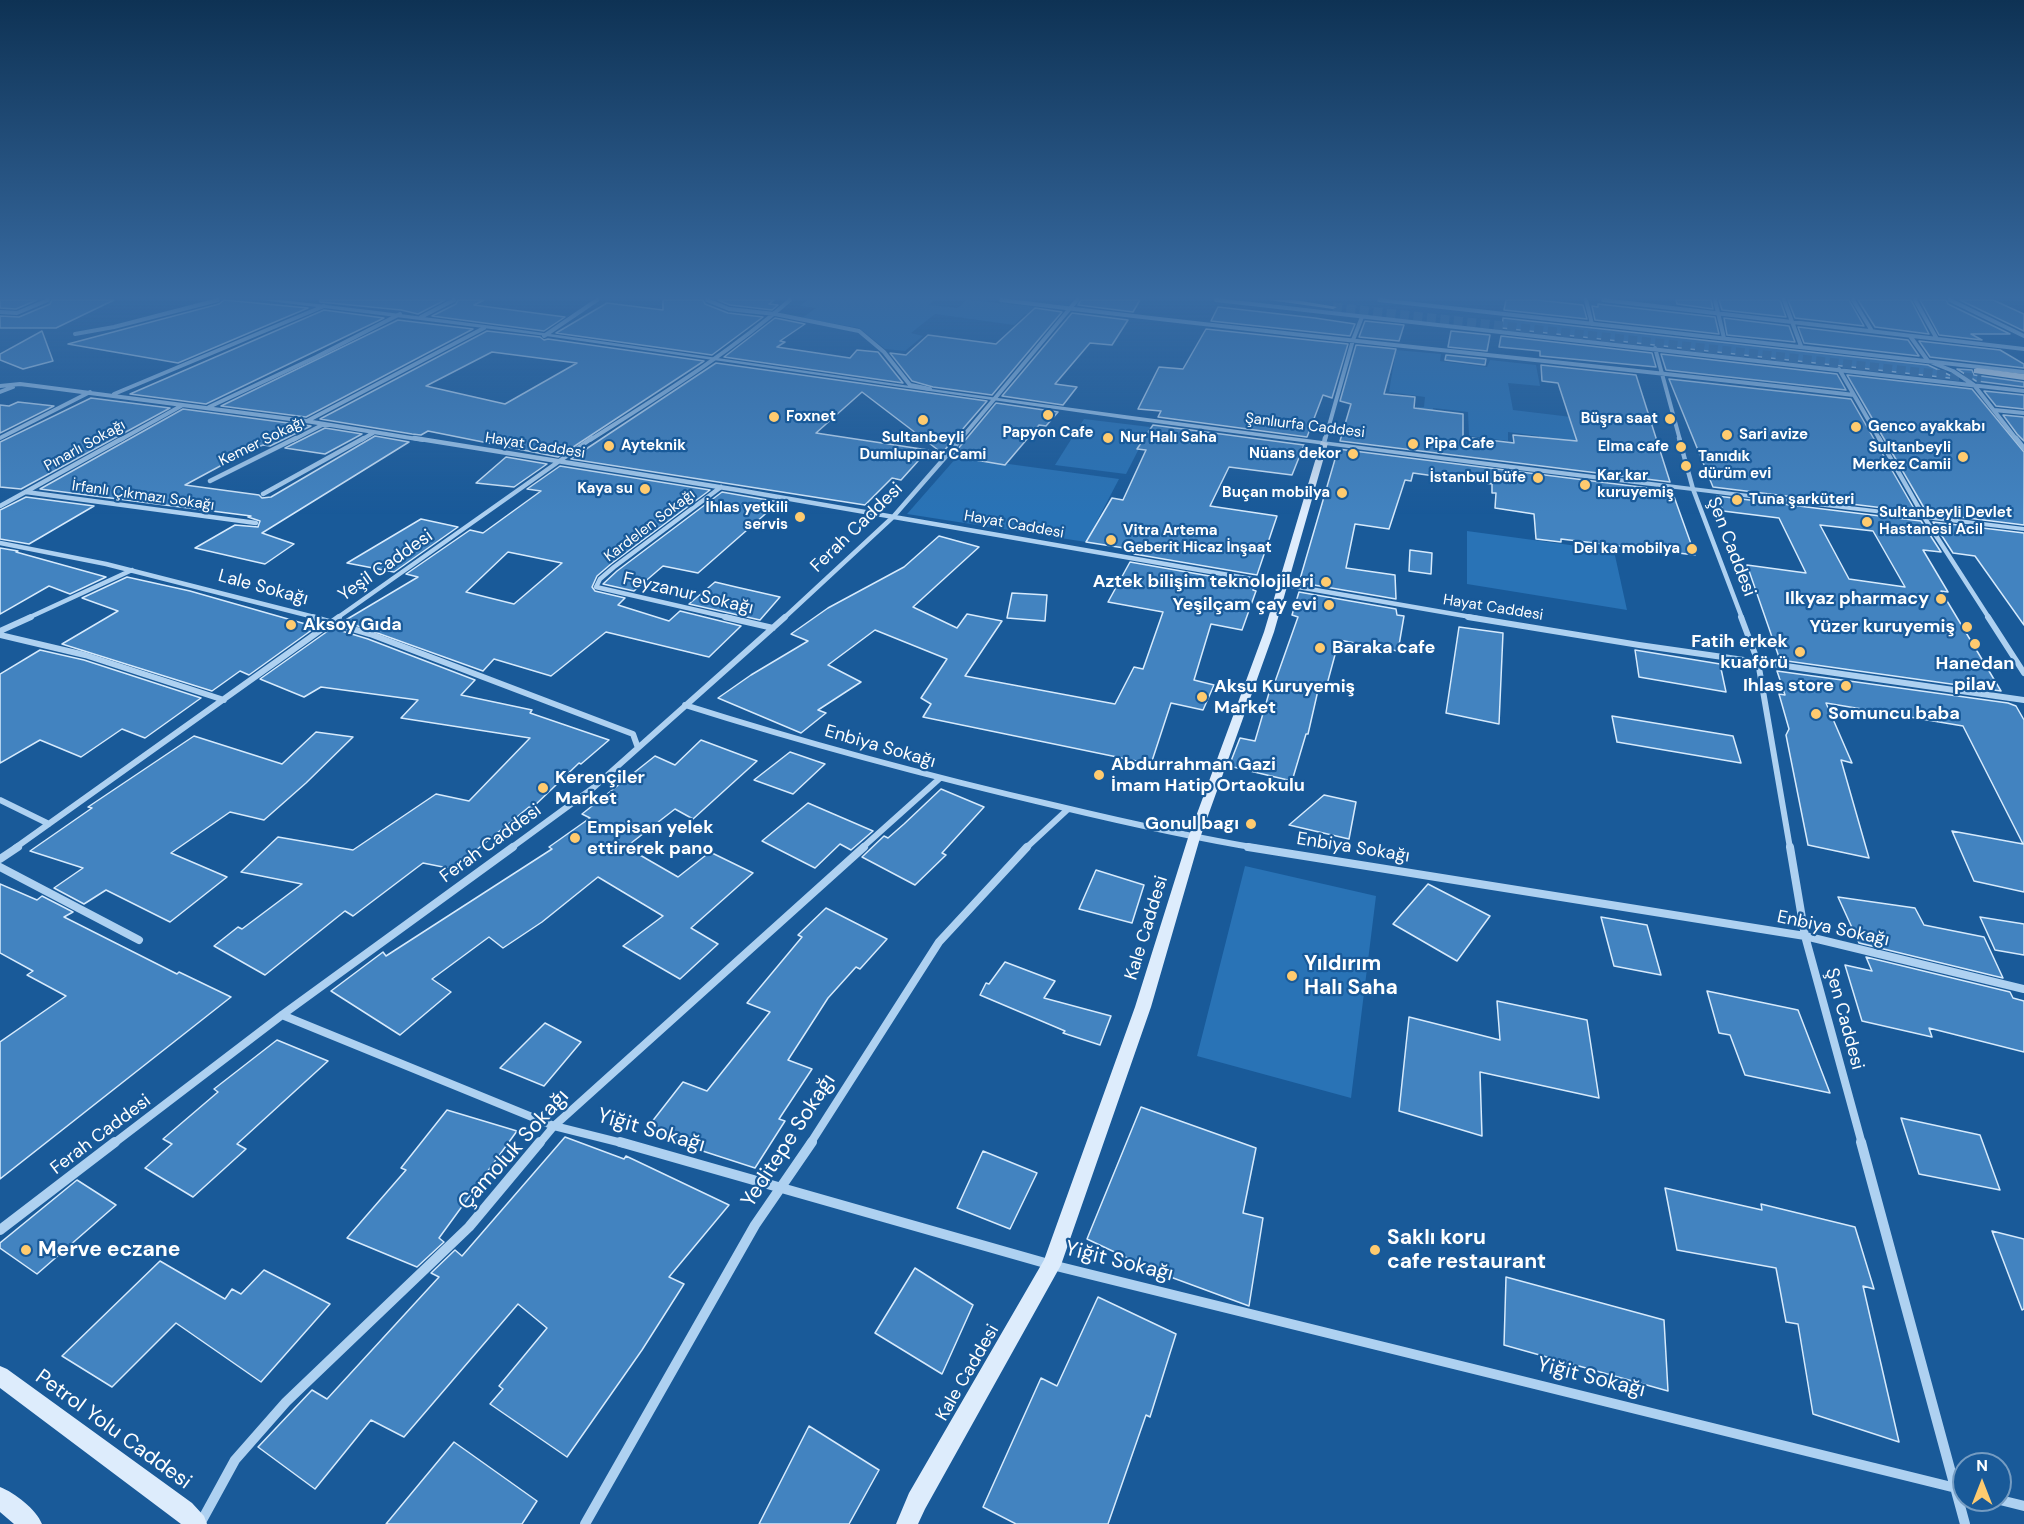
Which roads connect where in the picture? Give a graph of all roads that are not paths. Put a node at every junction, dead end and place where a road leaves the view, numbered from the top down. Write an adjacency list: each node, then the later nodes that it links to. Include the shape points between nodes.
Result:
1 (170, 371): 23 (street)
2 (286, 371): 27 (street)
3 (401, 371): 30 (street)
4 (697, 371): 36 (street, Yeşil Caddesi)
5 (793, 371): 22 (street, Şanlıurfa Caddesi)
6 (899, 371): 22 (street, via 910,385)
7 (1019, 371): 25 (street, Ferah Caddesi)
8 (1344, 371): 34 (street, Kale Caddesi)
9 (1644, 371): 13 (street)
10 (1840, 371): 24 (street)
11 (1872, 371): 15 (street)
12 (1953, 371): 15 (street)
13 (1662, 373): 24 (street); 39 (street, Şen Caddesi)
14 (2024, 377): 15 (main road)
15 (1977, 378): 17 (main road); 19 (street); 28 (street)
16 (20, 384): 18 (street, Hayat Caddesi); 20 (street); 21 (street, Hayat Caddesi)
17 (2024, 384)
18 (0, 386)
19 (2024, 391)
20 (0, 392)
21 (90, 392): 23 (street, Hayat Caddesi); 33 (street)
22 (941, 392): 25 (street, Şanlıurfa Caddesi)
23 (113, 395): 26 (street, Hayat Caddesi)
24 (1854, 395): 44 (street)
25 (996, 399): 34 (street, Şanlıurfa Caddesi); 43 (street, Ferah Caddesi)
26 (182, 406): 27 (street, Hayat Caddesi); 40 (street, Pınarlı Sokağı)
27 (209, 407): 30 (street, Hayat Caddesi)
28 (1994, 410): 29 (street); 35 (street)
29 (2024, 413)
30 (306, 421): 31 (street, Hayat Caddesi)
31 (325, 424): 32 (street, Hayat Caddesi); 37 (street, Kemer Sokağı)
32 (373, 433): 36 (street, Hayat Caddesi); 41 (street)
33 (0, 438)
34 (1324, 443): 39 (street, Şanlıurfa Caddesi); 49 (main road, Kale Caddesi)
35 (2024, 448)
36 (556, 462): 38 (street, Hayat Caddesi); 51 (street, Yeşil Caddesi)
37 (210, 481)
38 (721, 487): 43 (street, Hayat Caddesi); 50 (street, Kardelen Sokağı, via 614,567)
39 (1693, 489): 44 (street, Şanlıurfa Caddesi); 54 (street, Şen Caddesi)
40 (26, 492): 42 (street, Pınarlı Sokağı); 45 (street, İrfanlı Çıkmazı Sokağı)
41 (263, 494)
42 (0, 506)
43 (893, 517): 49 (street, Hayat Caddesi); 52 (street, Ferah Caddesi)
44 (1924, 517): 46 (street, Şanlıurfa Caddesi); 55 (street)
45 (256, 523)
46 (2024, 529)
47 (0, 543): 48 (street, Lale Sokağı)
48 (132, 570): 51 (street, Lale Sokağı); 53 (street)
49 (1281, 586): 54 (street, Hayat Caddesi); 64 (main road, Kale Caddesi, via 1269,632)
50 (596, 587): 52 (street, Feyzanur Sokağı)
51 (331, 621): 56 (street, Yeşil Caddesi); 59 (street, Lale Sokağı, via 633,734)
52 (773, 628): 58 (street, Ferah Caddesi)
53 (0, 633): 56 (street)
54 (1758, 662): 57 (street, Hayat Caddesi); 67 (street, Şen Caddesi)
55 (2024, 673)
56 (224, 700): 63 (street, Yeşil Caddesi)
57 (2024, 700)
58 (685, 705): 59 (street, Ferah Caddesi); 60 (street, Enbiya Sokağı)
59 (638, 747): 70 (street, Ferah Caddesi, via 593,788)
60 (939, 779): 62 (street, Enbiya Sokağı); 71 (street, Çamoluk Sokağı)
61 (0, 800): 63 (street)
62 (1067, 810): 64 (street, Enbiya Sokağı); 72 (street, Yeditepe Sokağı, via 1014,859 939,942)
63 (49, 824): 65 (street, Yeşil Caddesi)
64 (1194, 838): 67 (street, Enbiya Sokağı); 74 (main road, Kale Caddesi, via 1143,1007)
65 (0, 859)
66 (0, 867): 68 (street)
67 (1806, 936): 69 (street, Enbiya Sokağı); 76 (street, Şen Caddesi)
68 (139, 940)
69 (2024, 989)
70 (282, 1015): 71 (street, Yiğit Sokağı); 73 (street, Ferah Caddesi)
71 (554, 1126): 72 (street, Yiğit Sokağı); 80 (street, Çamoluk Sokağı, via 469,1227 286,1402 235,1460)
72 (782, 1188): 74 (street, Yiğit Sokağı); 81 (street, Yeditepe Sokağı, via 749,1235)
73 (0, 1230)
74 (1052, 1265): 77 (street, Yiğit Sokağı); 82 (main road, Kale Caddesi)
75 (0, 1376): 80 (main road, Petrol Yolu Caddesi)
76 (1952, 1460)
77 (1952, 1487)
78 (0, 1498): 79 (main road)
79 (31, 1524)
80 (198, 1524)
81 (585, 1524)
82 (907, 1524)

